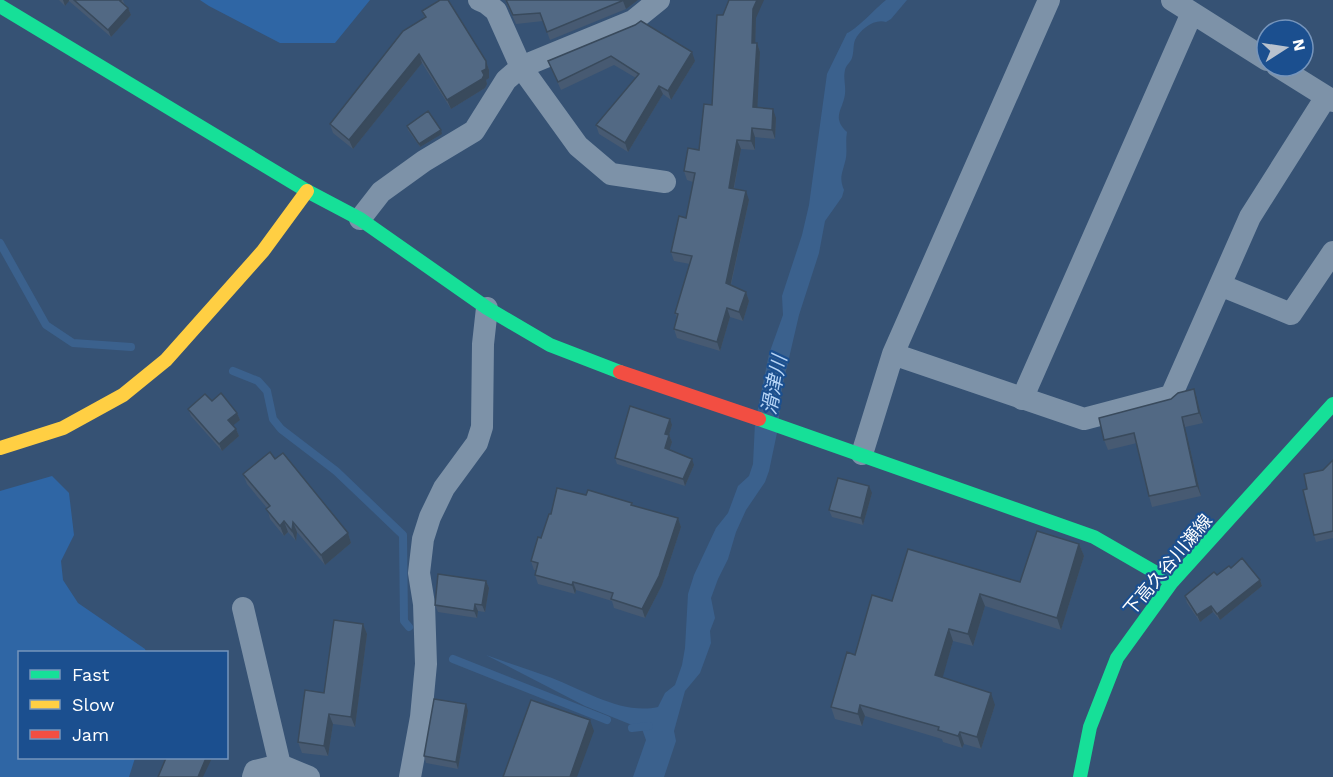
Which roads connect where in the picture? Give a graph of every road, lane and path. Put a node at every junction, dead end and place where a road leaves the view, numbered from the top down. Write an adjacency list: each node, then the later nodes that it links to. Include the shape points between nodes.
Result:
1 (479, 0): 8 (street, via 496,11)
2 (659, 0): 8 (street, via 633,21)
3 (1049, 0): 17 (street)
4 (1172, 0): 6 (street)
5 (0, 6): 12 (street)
6 (1192, 13): 7 (street); 18 (street)
7 (1255, 52)
8 (522, 67): 11 (street, via 578,146 611,174); 13 (street, via 506,80 474,131 381,192)
9 (1296, 78): 10 (street)
10 (1330, 99): 15 (street, via 1250,217)
11 (665, 182)
12 (307, 190): 13 (street); 20 (street, via 263,251 166,360 123,394 63,428)
13 (360, 219): 16 (street)
14 (1333, 252): 15 (street, via 1291,315)
15 (1220, 285): 18 (street, via 1171,396 1084,419)
16 (488, 308): 21 (street, via 550,345 593,363); 27 (street, via 483,344 482,427 477,443 444,488 423,538 419,573 426,663)
17 (893, 354): 18 (street); 21 (street)
18 (1022, 399)
19 (1333, 404): 22 (street, 下高久谷川瀬線)
20 (0, 448)
21 (862, 454): 22 (street, via 1094,537)
22 (1172, 582): 28 (street, 下高久谷川瀬線, via 1117,658 1090,727)
23 (243, 608): 24 (street)
24 (280, 765): 25 (street, via 255,771); 26 (street)
25 (253, 777)
26 (309, 777)
27 (410, 777)
28 (1080, 777)

